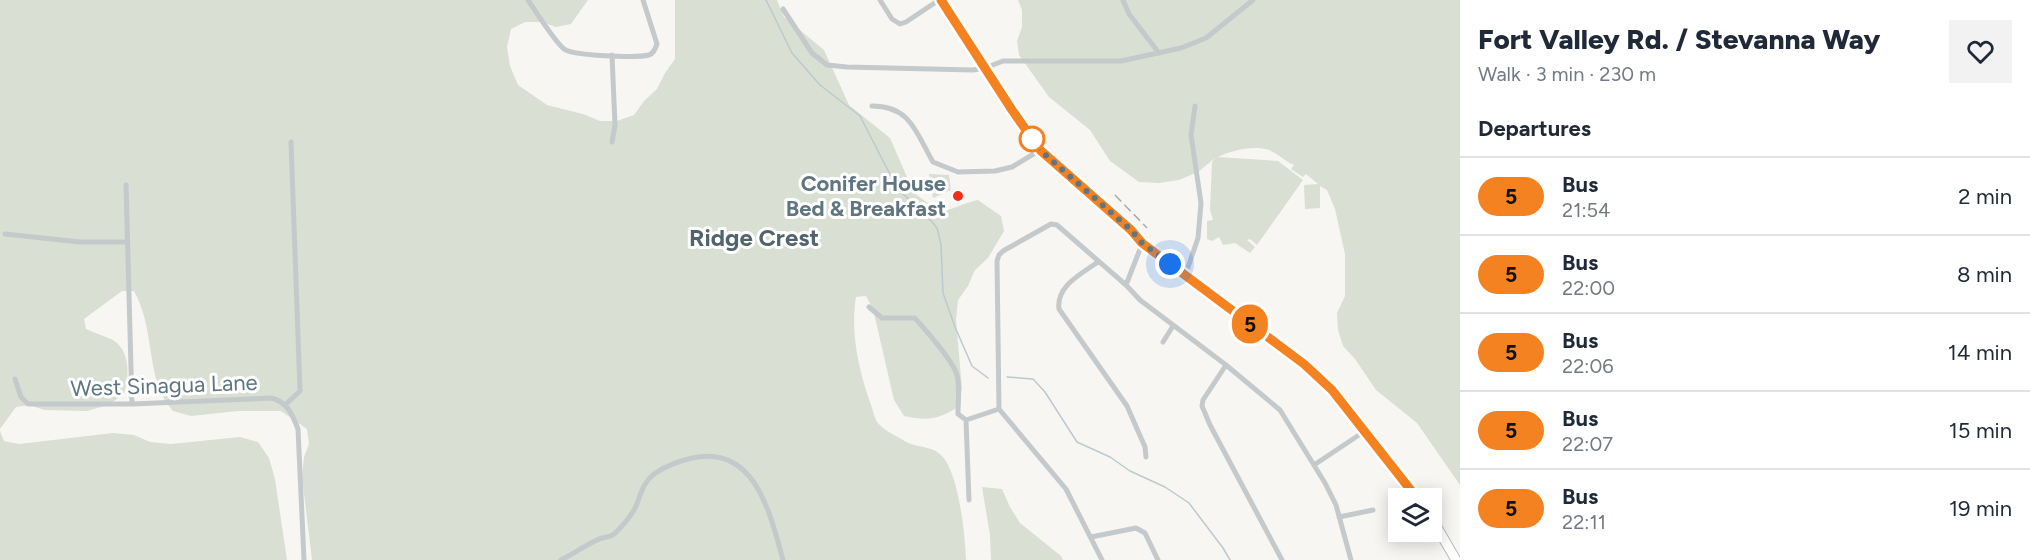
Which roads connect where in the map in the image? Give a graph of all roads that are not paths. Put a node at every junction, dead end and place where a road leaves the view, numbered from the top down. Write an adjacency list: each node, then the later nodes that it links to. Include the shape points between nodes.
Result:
1 (528, 0): 9 (street, via 564,50 578,55)
2 (643, 0): 9 (street, via 656,39 655,50 650,54)
3 (880, 0): 4 (street, via 900,24)
4 (940, 0): 10 (main road)
5 (1123, 0): 8 (street)
6 (1253, 0): 8 (street, via 1206,38)
7 (783, 9): 10 (street, via 812,53 826,64)
8 (1159, 53): 10 (street, via 1121,61 1003,61)
9 (612, 55): 14 (street)
10 (985, 68): 15 (main road)
11 (872, 106): 15 (street, via 887,106 908,118 933,162 958,172 1012,167)
12 (1195, 106): 21 (street, via 1191,135 1201,203 1198,238)
13 (291, 142): 29 (street, via 300,391)
14 (612, 142)
15 (1040, 150): 19 (main road)
16 (126, 185): 18 (street)
17 (5, 234): 18 (street, via 80,242)
18 (126, 242): 28 (street)
19 (1142, 243): 21 (main road); 22 (street)
20 (1098, 262): 22 (street); 30 (street, via 1057,225 1045,225 999,255); 33 (street, via 1063,288 1059,309 1127,406)
21 (1185, 276): 35 (main road, via 1323,381)
22 (1126, 285): 24 (street)
23 (869, 307): 31 (street, via 882,318 915,318 922,326 957,374 958,414)
24 (1173, 326): 25 (street); 26 (street)
25 (1163, 342)
26 (1226, 365): 34 (street, via 1280,410); 46 (street, via 1202,406)
27 (15, 379): 28 (street, West Sinagua Lane, via 28,404)
28 (132, 404): 29 (street, West Sinagua Lane, via 272,398)
29 (285, 405): 41 (street, West Sinagua Lane, via 298,429)
30 (999, 409): 31 (street); 40 (street, via 1066,489)
31 (966, 420): 36 (street)
32 (1359, 435): 34 (street)
33 (1146, 457)
34 (1314, 465): 38 (street)
35 (1409, 488)
36 (969, 500)
37 (1373, 510): 38 (street)
38 (1339, 517): 47 (street)
39 (1442, 536): 48 (main road)
40 (1091, 537): 44 (street); 45 (street, via 1136,528 1145,533)
41 (304, 560)
42 (561, 560): 43 (street, via 598,539 612,536 634,510 642,488 654,475 681,461 712,455 746,470 766,506)
43 (783, 560)
44 (1102, 560)
45 (1158, 560)
46 (1282, 560)
47 (1351, 560)
48 (1456, 560)

